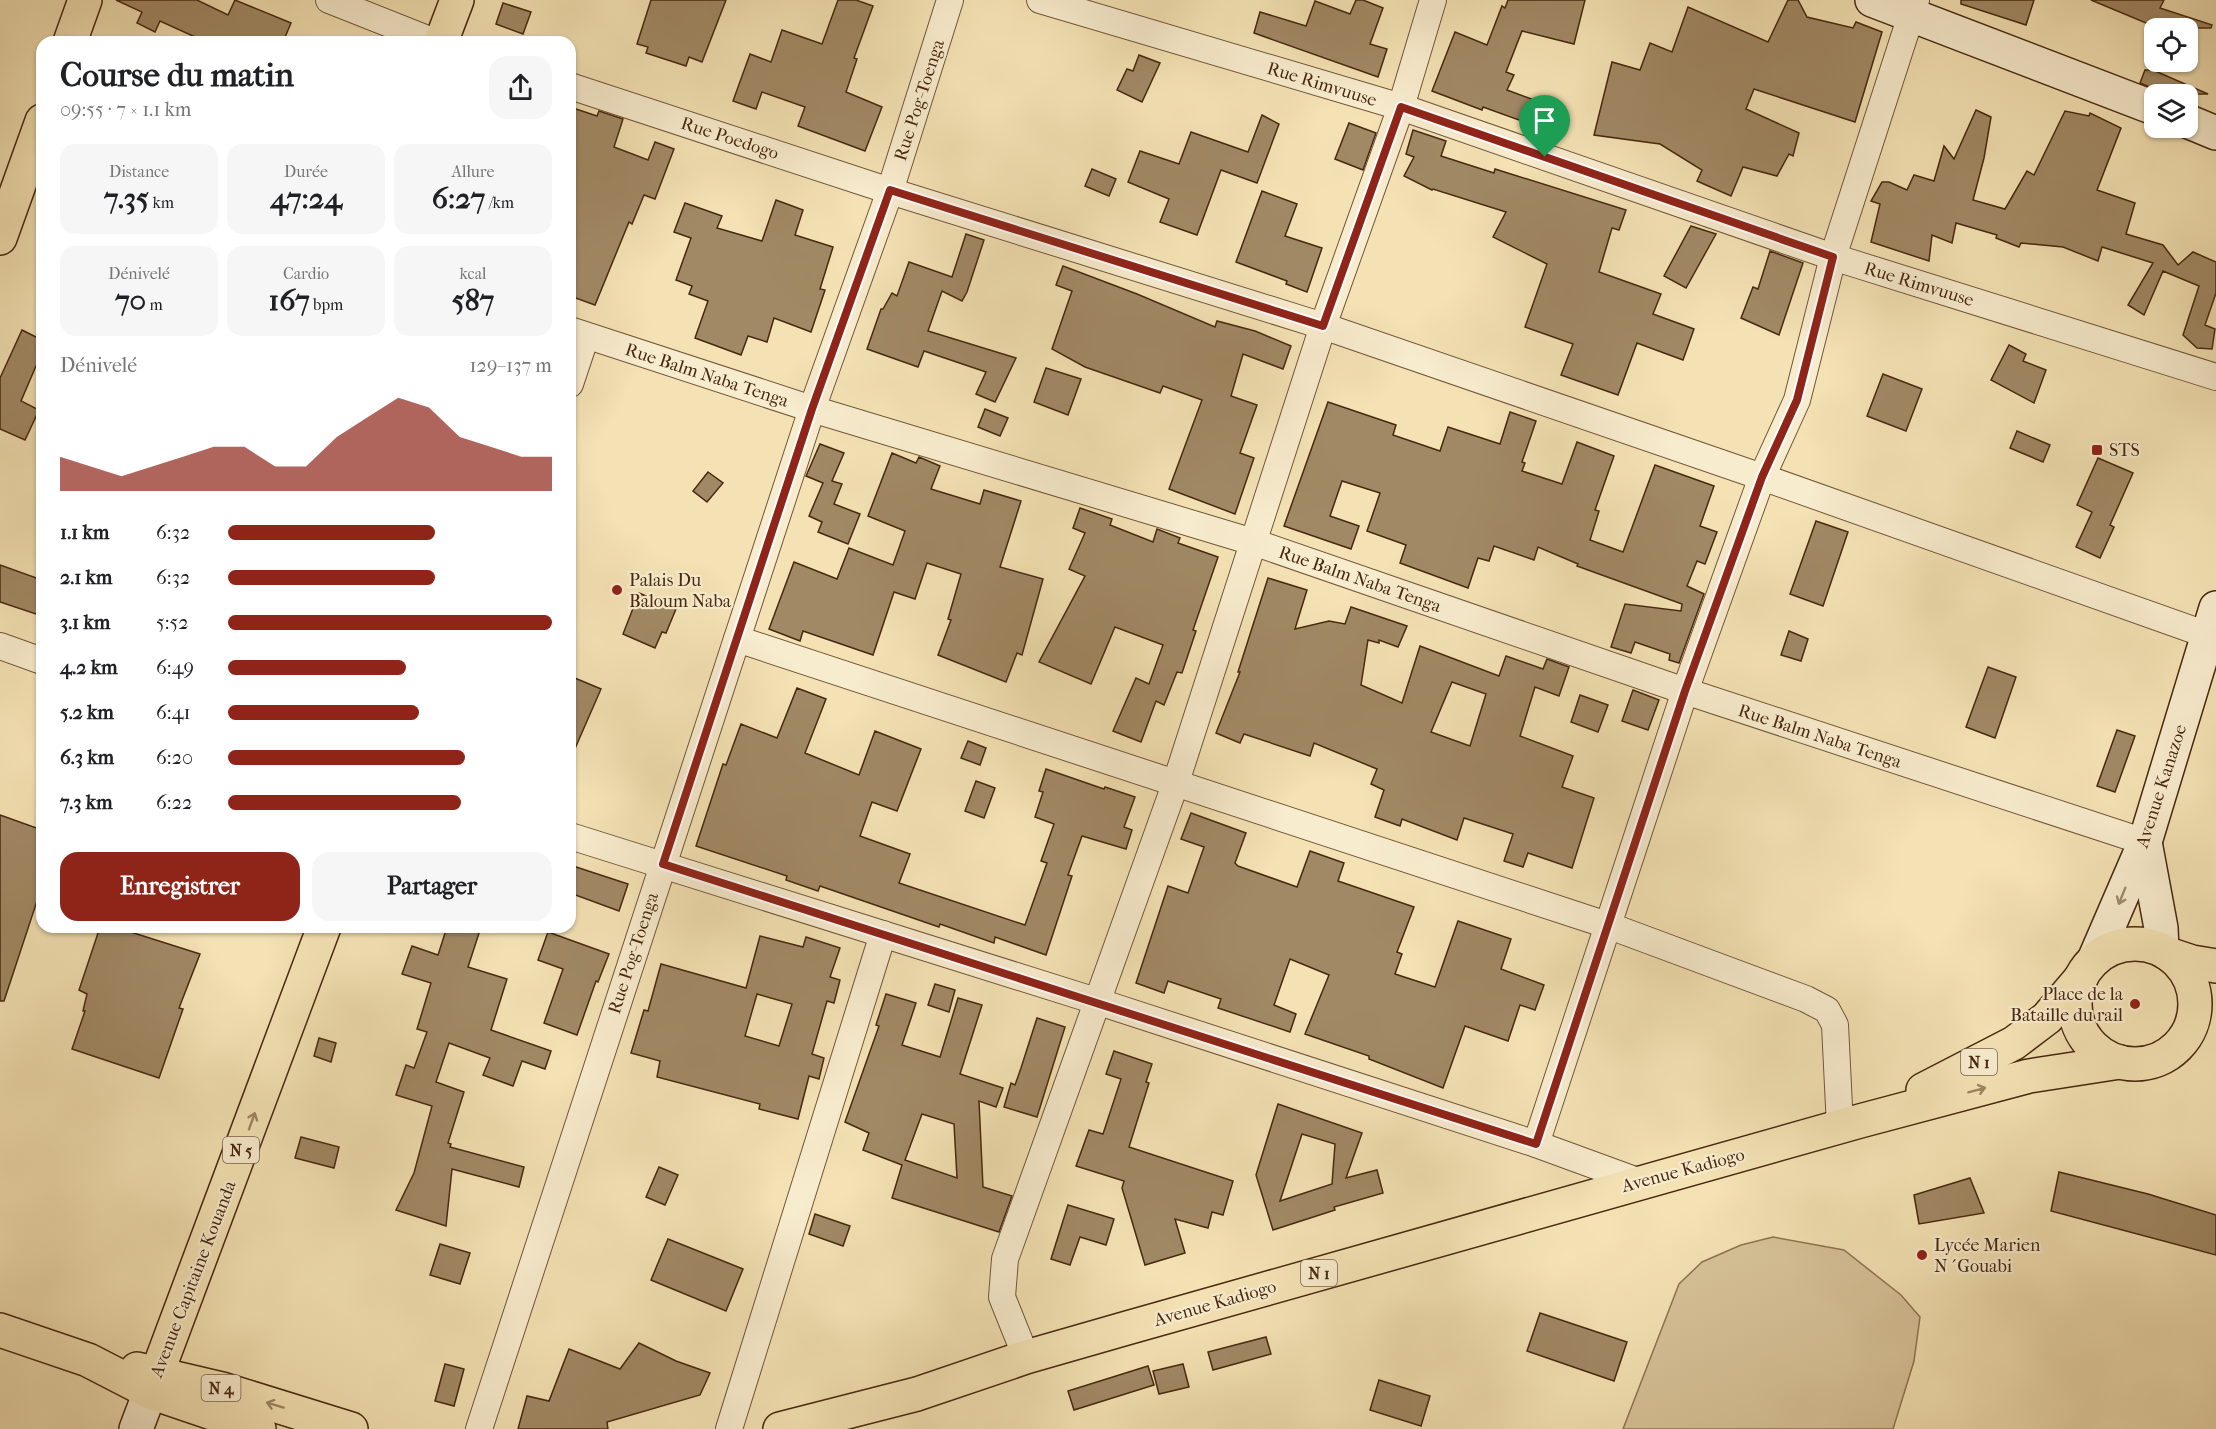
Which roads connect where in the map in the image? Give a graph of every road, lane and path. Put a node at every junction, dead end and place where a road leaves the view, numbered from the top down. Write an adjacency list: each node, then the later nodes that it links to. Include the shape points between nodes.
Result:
1 (86, 0): 9 (highway)
2 (329, 0): 10 (street)
3 (457, 0): 11 (highway)
4 (950, 0): 18 (street, Rue Pog-Toenga)
5 (1040, 0): 14 (street, Rue Rimvuuse)
6 (1433, 0): 14 (street)
7 (1872, 0): 8 (street)
8 (1914, 7): 13 (street); 20 (street)
9 (72, 36)
10 (420, 36)
11 (443, 36)
12 (576, 88): 18 (street, Rue Poedogo)
13 (2144, 104)
14 (1401, 107): 20 (street, Rue Rimvuuse); 21 (street)
15 (2198, 126): 16 (street)
16 (2216, 133)
17 (36, 138): 19 (highway)
18 (890, 190): 21 (street, Rue Poedogo); 24 (street, Rue Pog-Toenga)
19 (0, 238)
20 (1833, 257): 23 (street, Rue Rimvuuse); 25 (street, via 1797,400)
21 (1323, 326): 25 (street, Rue Poedogo); 26 (street)
22 (578, 333): 24 (street, Rue Balm Naba Tenga)
23 (2216, 377)
24 (812, 409): 26 (street, Rue Balm Naba Tenga); 28 (street, Rue Pog-Toenga)
25 (1762, 477): 27 (street, Rue Poedogo); 31 (street)
26 (1253, 542): 31 (street, Rue Balm Naba Tenga); 32 (street)
27 (2213, 627): 34 (street, Avenue Kanazoe)
28 (737, 639): 32 (street); 35 (street, Rue Pog-Toenga)
29 (0, 646): 30 (street)
30 (36, 659)
31 (1685, 691): 34 (street, Rue Balm Naba Tenga); 36 (street)
32 (1176, 782): 36 (street); 42 (street)
33 (576, 838): 35 (street)
34 (2145, 842): 39 (street); 41 (street, Avenue Kanazoe, one-way to 41)
35 (663, 864): 38 (street); 55 (street, Rue Pog-Toenga)
36 (1607, 925): 46 (street, via 1827,1010 1835,1025); 47 (street)
37 (322, 933): 51 (highway, Avenue Capitaine Kouanda / N 5, one-way to 37)
38 (883, 934): 42 (street); 56 (street)
39 (2165, 952): 40 (highway, N 1); 41 (highway, N 1, via 2130,944 2105,952); 44 (highway, via 2184,969 2195,1001 2188,1034)
40 (2216, 966)
41 (2088, 969): 45 (highway, via 2077,987 2075,1008 2081,1028 2100,1053); 46 (highway, Avenue Kadiogo / N 1, via 2047,1018 2014,1043)
42 (1096, 1001): 47 (street); 50 (street, via 1005,1259 1002,1297)
43 (2216, 1025): 44 (highway, N 1)
44 (2173, 1051): 45 (highway, N 1, via 2153,1061)
45 (2120, 1062): 46 (highway, Avenue Kadiogo / N 1, one-way to 45, via 2029,1076)
46 (1850, 1124): 48 (highway, Avenue Kadiogo / N 1)
47 (1536, 1144): 48 (street)
48 (1640, 1182): 50 (highway, Avenue Kadiogo / N 1)
49 (0, 1330): 51 (highway, N 4)
50 (1026, 1357): 57 (highway, Avenue Kadiogo / N 1, via 917,1394)
51 (154, 1383): 52 (street, Avenue Capitaine Kouanda); 53 (highway, N 4); 54 (highway, N 4, one-way to 51, via 222,1389)
52 (136, 1429)
53 (260, 1429)
54 (351, 1429)
55 (479, 1429)
56 (729, 1429)
57 (780, 1429)

